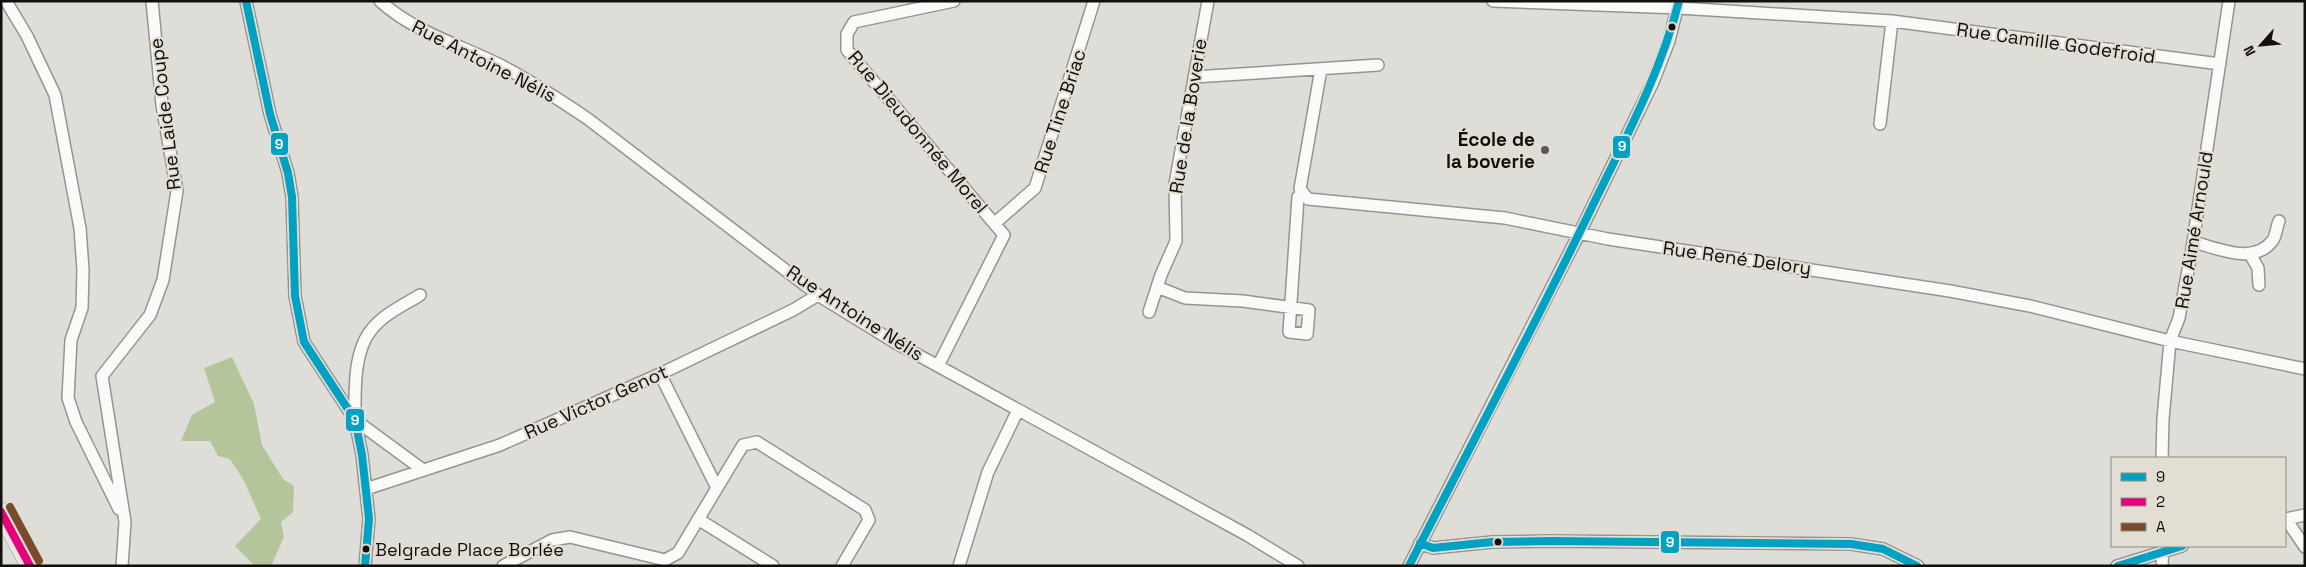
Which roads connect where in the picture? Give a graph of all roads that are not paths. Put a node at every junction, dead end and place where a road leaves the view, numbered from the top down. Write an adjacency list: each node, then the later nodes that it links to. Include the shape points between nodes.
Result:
1 (6, 1): 42 (street, via 55,95 80,228 82,308 71,340 68,398 76,422)
2 (152, 1): 42 (street, Rue Laide Coupe, via 162,105 176,191 163,280 150,315 102,376)
3 (246, 1): 33 (street, via 270,114 290,181 295,296 304,342)
4 (380, 1): 26 (street, Rue Antoine Nélis, via 412,25 501,66 554,96)
5 (954, 1): 19 (street, Rue Dieudonnée Morel, via 854,22 847,34 847,50)
6 (1094, 1): 19 (street, Rue Tine Briac, via 1035,188)
7 (1208, 1): 15 (street, Rue de la Boverie)
8 (1493, 1): 10 (street, Rue Camille Godefroid)
9 (2230, 1): 12 (street, Rue Aimé Arnould)
10 (1679, 5): 11 (street, Rue Camille Godefroid); 20 (street, via 1653,82)
11 (1892, 21): 12 (street, Rue Camille Godefroid); 16 (street)
12 (2220, 64): 21 (street, Rue Aimé Arnould)
13 (1378, 65): 14 (street)
14 (1321, 69): 15 (street); 17 (street, via 1300,189)
15 (1194, 77): 24 (street, Rue de la Boverie, via 1175,184 1176,241)
16 (1880, 124)
17 (1304, 194): 20 (street, Rue René Delory, via 1308,199 1504,218); 24 (street, via 1298,197 1292,309 1243,301 1185,298)
18 (2279, 221): 22 (street, via 2273,239 2260,251)
19 (995, 223): 29 (street, via 1004,235)
20 (1580, 234): 28 (street, Rue René Delory, via 1950,291 2030,306); 43 (street)
21 (2193, 242): 22 (street); 28 (street, Rue Aimé Arnould, via 2179,318)
22 (2250, 254): 23 (street, via 2258,268)
23 (2259, 285)
24 (1157, 287): 27 (street, Rue de la Boverie)
25 (420, 295): 33 (street, via 372,329 363,345 356,387)
26 (818, 295): 29 (street, Rue Antoine Nélis); 31 (street, Rue Victor Genot)
27 (1149, 312)
28 (2170, 341): 30 (street, Rue René Delory); 34 (street, Rue Aimé Arnould)
29 (938, 366): 32 (street, Rue Antoine Nélis)
30 (2305, 368)
31 (660, 374): 35 (street, Rue Victor Genot, via 500,445); 36 (street)
32 (1018, 410): 52 (street, via 988,472); 53 (street, Rue Antoine Nélis)
33 (355, 420): 35 (street); 37 (street)
34 (2162, 457)
35 (423, 470): 37 (street, Rue Victor Genot)
36 (717, 488): 41 (street); 51 (street, via 743,445 757,442 865,510 869,520)
37 (366, 489): 49 (street, via 369,519)
38 (1, 512): 47 (main road)
39 (2305, 515): 40 (street)
40 (2286, 519): 44 (street)
41 (698, 520): 46 (street, via 678,553 666,560 570,537 552,540); 50 (street)
42 (125, 522): 48 (street, Rue Laide Coupe)
43 (1420, 543): 54 (street); 55 (street, via 1433,548 1549,541 1851,544 1883,549)
44 (2305, 547)
45 (2163, 548): 56 (street); 57 (street)
46 (506, 565)
47 (30, 566)
48 (122, 566)
49 (365, 566)
50 (773, 566)
51 (842, 566)
52 (959, 566)
53 (1298, 566)
54 (1409, 566)
55 (1918, 566)
56 (2117, 566)
57 (2162, 566)

